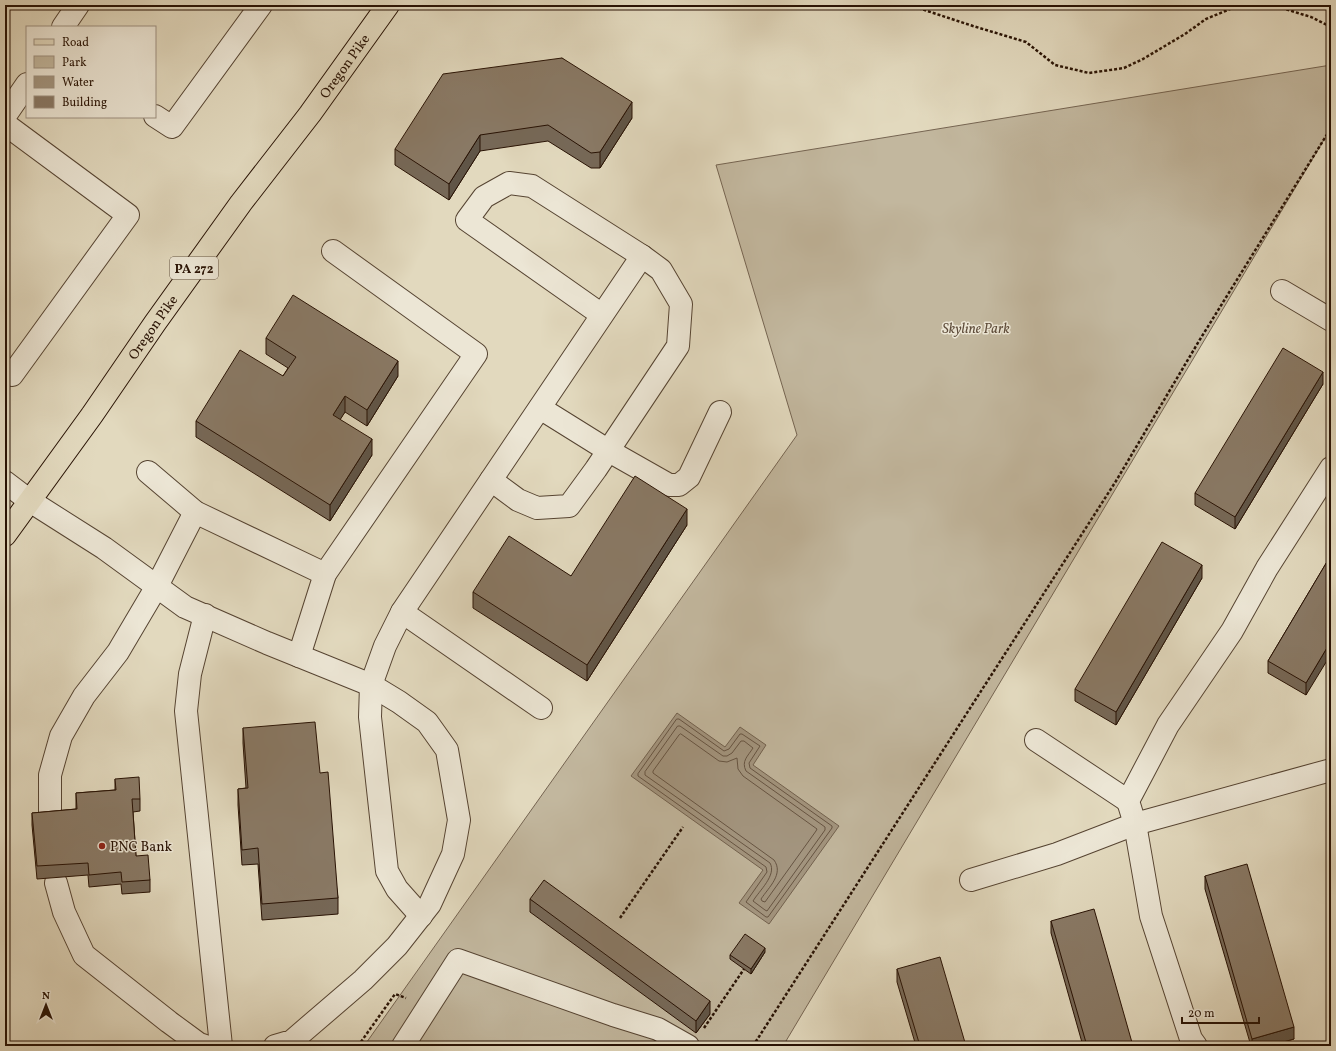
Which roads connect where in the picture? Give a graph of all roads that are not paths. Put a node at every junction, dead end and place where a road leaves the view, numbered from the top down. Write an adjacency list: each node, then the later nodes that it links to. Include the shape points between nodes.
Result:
1 (78, 5): 4 (street)
2 (261, 5): 5 (street, via 172,128)
3 (388, 5): 20 (main road, Oregon Pike / PA 272, via 310,114 241,203)
4 (64, 26)
5 (156, 117)
6 (5, 124): 12 (street, via 128,215 12,375)
7 (333, 251): 23 (street, via 476,354)
8 (642, 256): 10 (street); 10 (street, via 532,186 509,183 484,197 467,220); 15 (street, via 661,270 681,304 678,346)
9 (1282, 292): 11 (street)
10 (602, 315): 13 (street)
11 (1331, 320)
12 (5, 370)
13 (540, 408): 15 (street); 18 (street)
14 (720, 412): 15 (street, via 689,477 679,485 669,485)
15 (609, 451): 18 (street, via 569,506 537,508 518,500)
16 (1331, 468): 32 (street, via 1267,568 1232,631 1168,724)
17 (148, 472): 21 (street)
18 (491, 480): 25 (street)
19 (5, 482): 20 (street)
20 (30, 501): 22 (main road, Oregon Pike / PA 272); 24 (street, via 104,548)
21 (194, 512): 23 (street); 24 (street)
22 (5, 535)
23 (325, 574): 27 (street)
24 (157, 586): 26 (street, via 185,607); 33 (street, via 118,652 84,696 61,736 50,775)
25 (402, 612): 28 (street); 29 (street)
26 (205, 615): 27 (street); 40 (street, via 190,674 186,711)
27 (299, 656): 28 (street)
28 (371, 685): 37 (street, via 370,717 388,872 397,888); 37 (street, via 428,722 447,750 459,820 453,854 430,904)
29 (541, 708)
30 (1036, 740): 32 (street)
31 (1331, 770): 34 (street)
32 (1128, 801): 34 (street)
33 (50, 818)
34 (1135, 824): 35 (street, via 1057,854); 38 (street, via 1151,916)
35 (971, 880)
36 (56, 883): 39 (street, via 64,912 84,955 169,1022)
37 (421, 916): 41 (street, via 397,946 357,985 292,1041)
38 (1192, 1044)
39 (205, 1046)
40 (221, 1046)
41 (275, 1046)
42 (403, 1046): 43 (street, via 458,960 658,1029)
43 (688, 1046)

